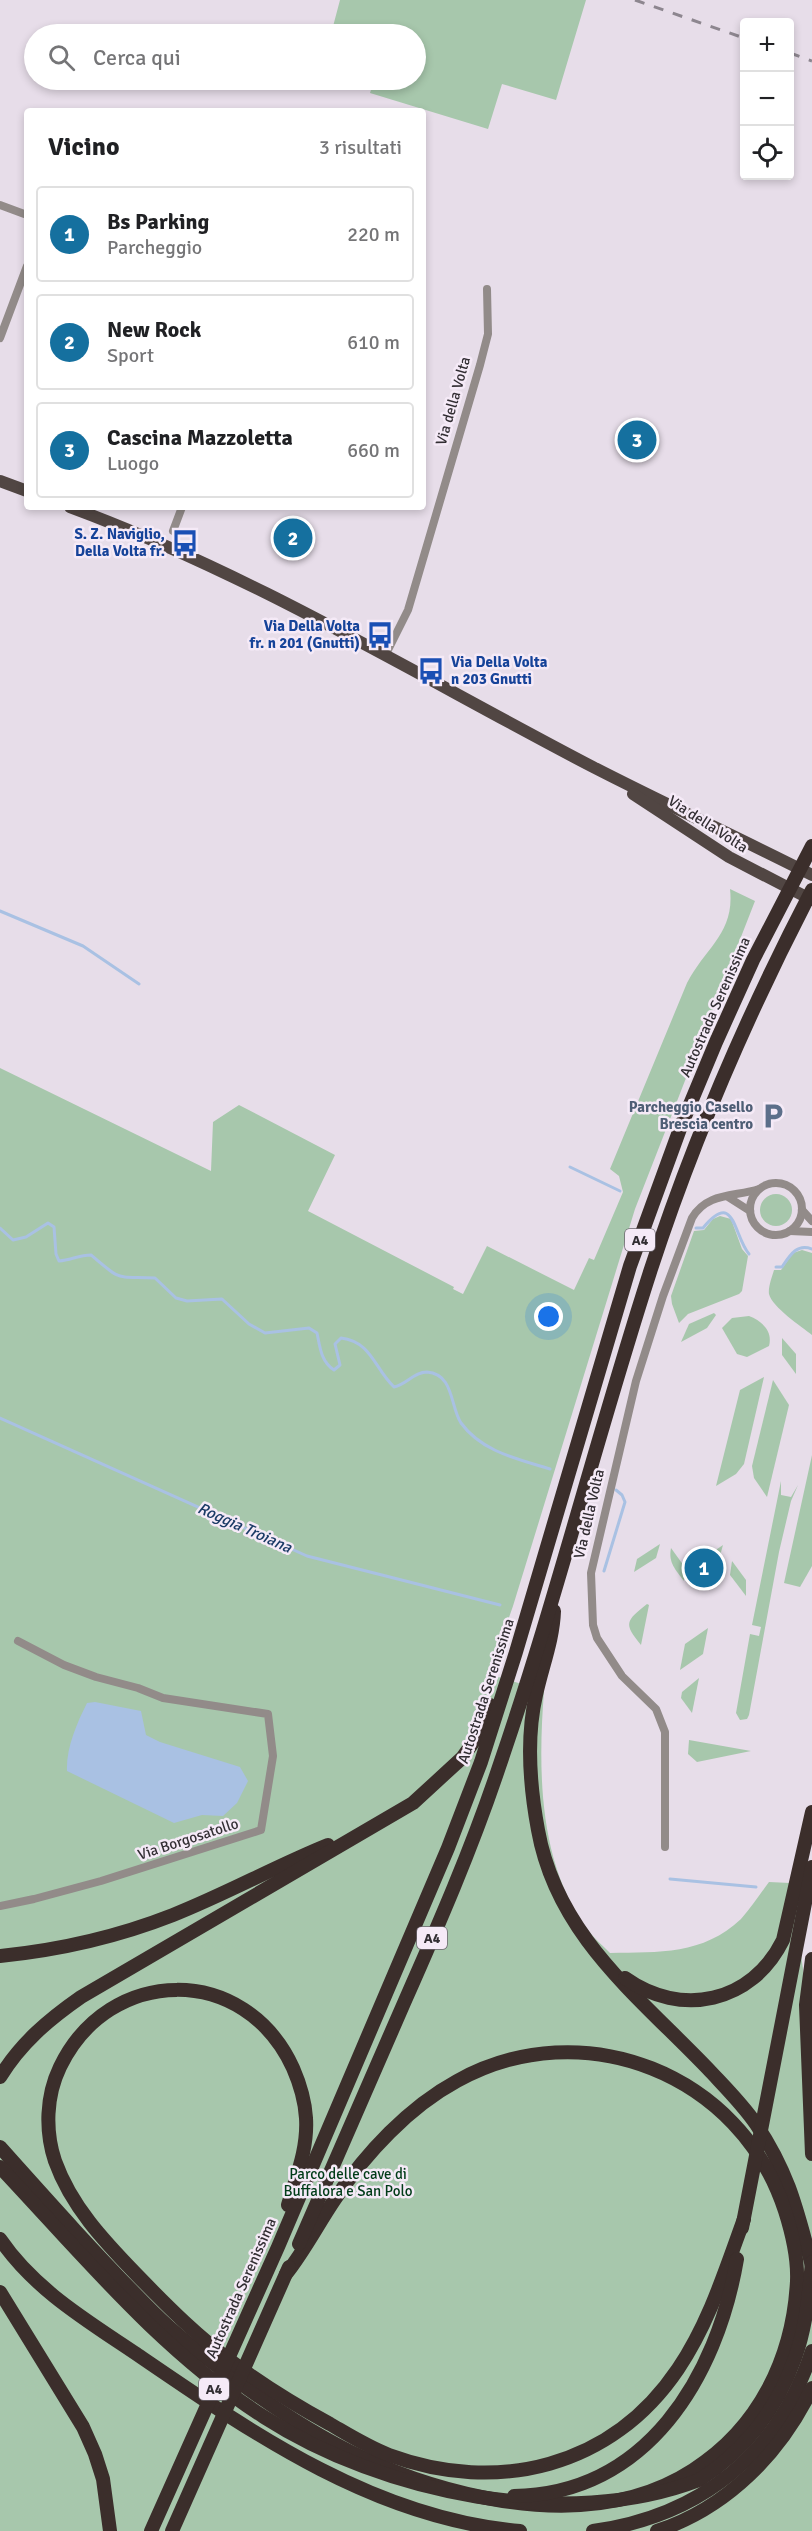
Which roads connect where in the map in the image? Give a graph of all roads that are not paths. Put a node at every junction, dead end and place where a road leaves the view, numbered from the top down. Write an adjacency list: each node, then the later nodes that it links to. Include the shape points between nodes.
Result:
1 (0, 205): 2 (street)
2 (24, 214)
3 (24, 274): 5 (street)
4 (487, 289): 11 (street, Via della Volta, via 488,334 480,365 408,610)
5 (0, 338)
6 (0, 481): 7 (main road)
7 (24, 490)
8 (77, 510): 11 (main road, Via della Volta, via 184,553)
9 (181, 510): 10 (street)
10 (172, 531)
11 (386, 654): 12 (main road, Via della Volta)
12 (592, 766): 14 (main road, Via della Volta); 16 (main road, Via della Volta, via 729,857)
13 (812, 846): 26 (highway, Autostrada Serenissima / A4, via 753,960 681,1126 630,1266)
14 (812, 875)
15 (812, 890): 24 (highway, A4, via 772,968 701,1131 650,1272)
16 (812, 900)
17 (759, 1189): 18 (street, Via della Volta); 19 (street, via 774,1183 790,1187); 20 (street, via 750,1203)
18 (726, 1196): 20 (street); 29 (street, Via della Volta, via 712,1199 696,1212 663,1296 636,1381 591,1573 597,1638 622,1676 662,1719)
19 (802, 1210): 21 (street); 22 (street)
20 (750, 1211): 22 (street, via 755,1225 766,1233)
21 (812, 1221)
22 (790, 1231): 23 (street)
23 (812, 1232)
24 (555, 1594): 34 (highway, via 554,1628 531,1731 535,1816 557,1892 569,1917); 43 (highway, A4, via 467,1854)
25 (18, 1641): 31 (street, Via Borgosatollo, via 64,1665 163,1698 268,1714 273,1756 261,1830 101,1881)
26 (516, 1652): 28 (highway, via 498,1681 477,1737 462,1758 413,1803); 41 (highway, Autostrada Serenissima / A4, via 448,1848)
27 (812, 1812): 34 (highway, via 783,1940 753,1979 716,1997 691,2001 647,1992)
28 (353, 1837): 32 (highway, via 137,1929 70,1946); 35 (highway, via 81,1996 31,2036)
29 (665, 1847)
30 (812, 1867): 39 (highway)
31 (0, 1906)
32 (0, 1956)
33 (812, 1959): 37 (highway, via 806,2005)
34 (606, 1965): 42 (highway, via 755,2122 788,2180)
35 (0, 2077)
36 (0, 2147): 45 (highway, via 154,2314)
37 (812, 2154)
38 (0, 2167): 45 (highway, via 146,2323)
39 (744, 2219): 48 (highway, via 710,2312 678,2369 619,2431 556,2463 522,2471 477,2473 413,2462); 49 (highway, via 732,2286 716,2338 690,2392 659,2432 606,2473 572,2486 536,2496)
40 (0, 2240): 53 (highway, via 27,2274 65,2305 300,2459 390,2501 466,2523)
41 (278, 2247): 45 (highway, via 302,2157 306,2119 300,2087 278,2042 243,2009 196,1990 145,1994 107,2011 77,2037 57,2072 48,2115 55,2161 80,2210); 51 (highway, Autostrada Serenissima / A4)
42 (812, 2264): 48 (highway, via 806,2316 795,2357 764,2418 741,2447 711,2473 664,2499 632,2510 581,2519 548,2519 469,2507 399,2487 359,2470)
43 (286, 2274): 49 (highway, via 354,2173 391,2133 438,2092 498,2062 555,2052 630,2060 690,2086 728,2116 752,2143 774,2180 785,2210 795,2251 797,2282 784,2353 768,2390 745,2425 706,2462 639,2495 580,2506 539,2507); 52 (highway, A4)
44 (0, 2292): 50 (highway, via 95,2454 103,2479)
45 (193, 2349): 48 (highway); 48 (highway)
46 (812, 2351): 54 (highway, via 802,2379 776,2426 736,2470 669,2512)
47 (812, 2388): 55 (highway, via 788,2431 752,2473 704,2510)
48 (269, 2405): 49 (highway, via 363,2459 403,2476)
49 (476, 2496)
50 (110, 2531)
51 (151, 2531)
52 (172, 2531)
53 (520, 2531)
54 (592, 2531)
55 (657, 2531)

